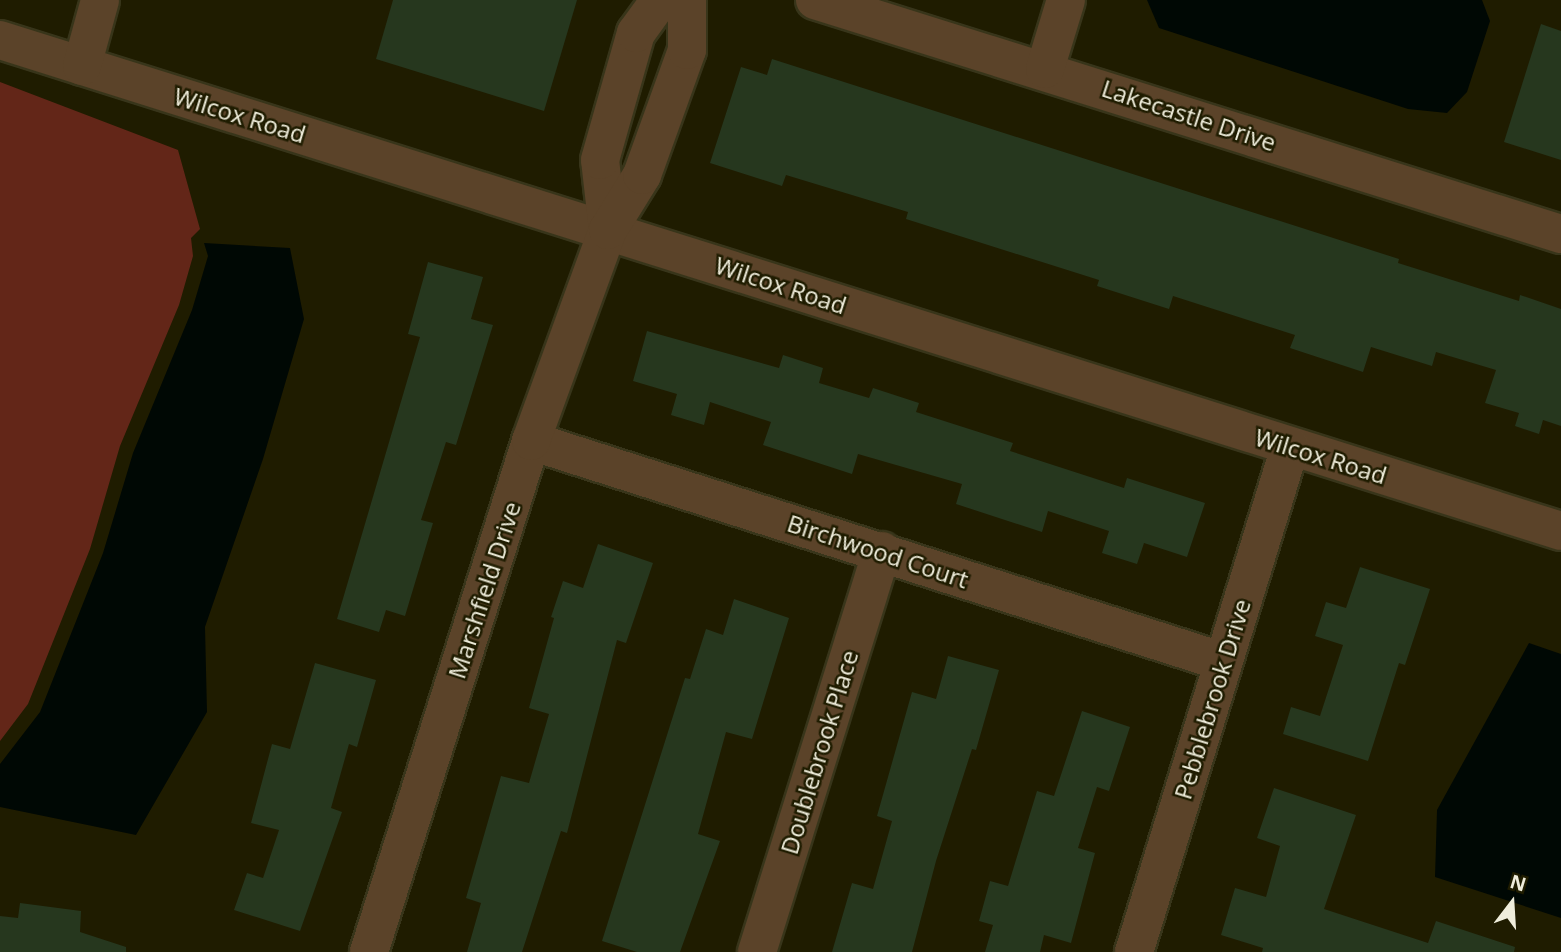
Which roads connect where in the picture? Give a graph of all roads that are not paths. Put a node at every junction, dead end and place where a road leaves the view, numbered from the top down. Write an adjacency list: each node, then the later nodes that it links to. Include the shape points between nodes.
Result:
1 (100, 0): 7 (street)
2 (660, 0): 9 (street, Marshfield Drive, via 636,33 600,160)
3 (687, 0): 9 (street, Marshfield Drive, via 687,50 642,175)
4 (815, 0): 8 (street, Lakecastle Drive)
5 (1066, 0): 8 (street)
6 (0, 40): 7 (street, Wilcox Road)
7 (82, 66): 9 (street, Wilcox Road)
8 (1045, 69): 10 (street, Lakecastle Drive)
9 (608, 230): 11 (street, Marshfield Drive); 12 (street, Wilcox Road)
10 (1561, 234)
11 (531, 441): 14 (street, Birchwood Court); 16 (street, Marshfield Drive)
12 (1290, 447): 13 (street, Wilcox Road); 15 (street, Pebblebrook Drive)
13 (1561, 531)
14 (881, 551): 15 (street, Birchwood Court); 17 (street, Doublebrook Place)
15 (1224, 662): 18 (street, Pebblebrook Drive)
16 (369, 952)
17 (757, 952)
18 (1134, 952)

